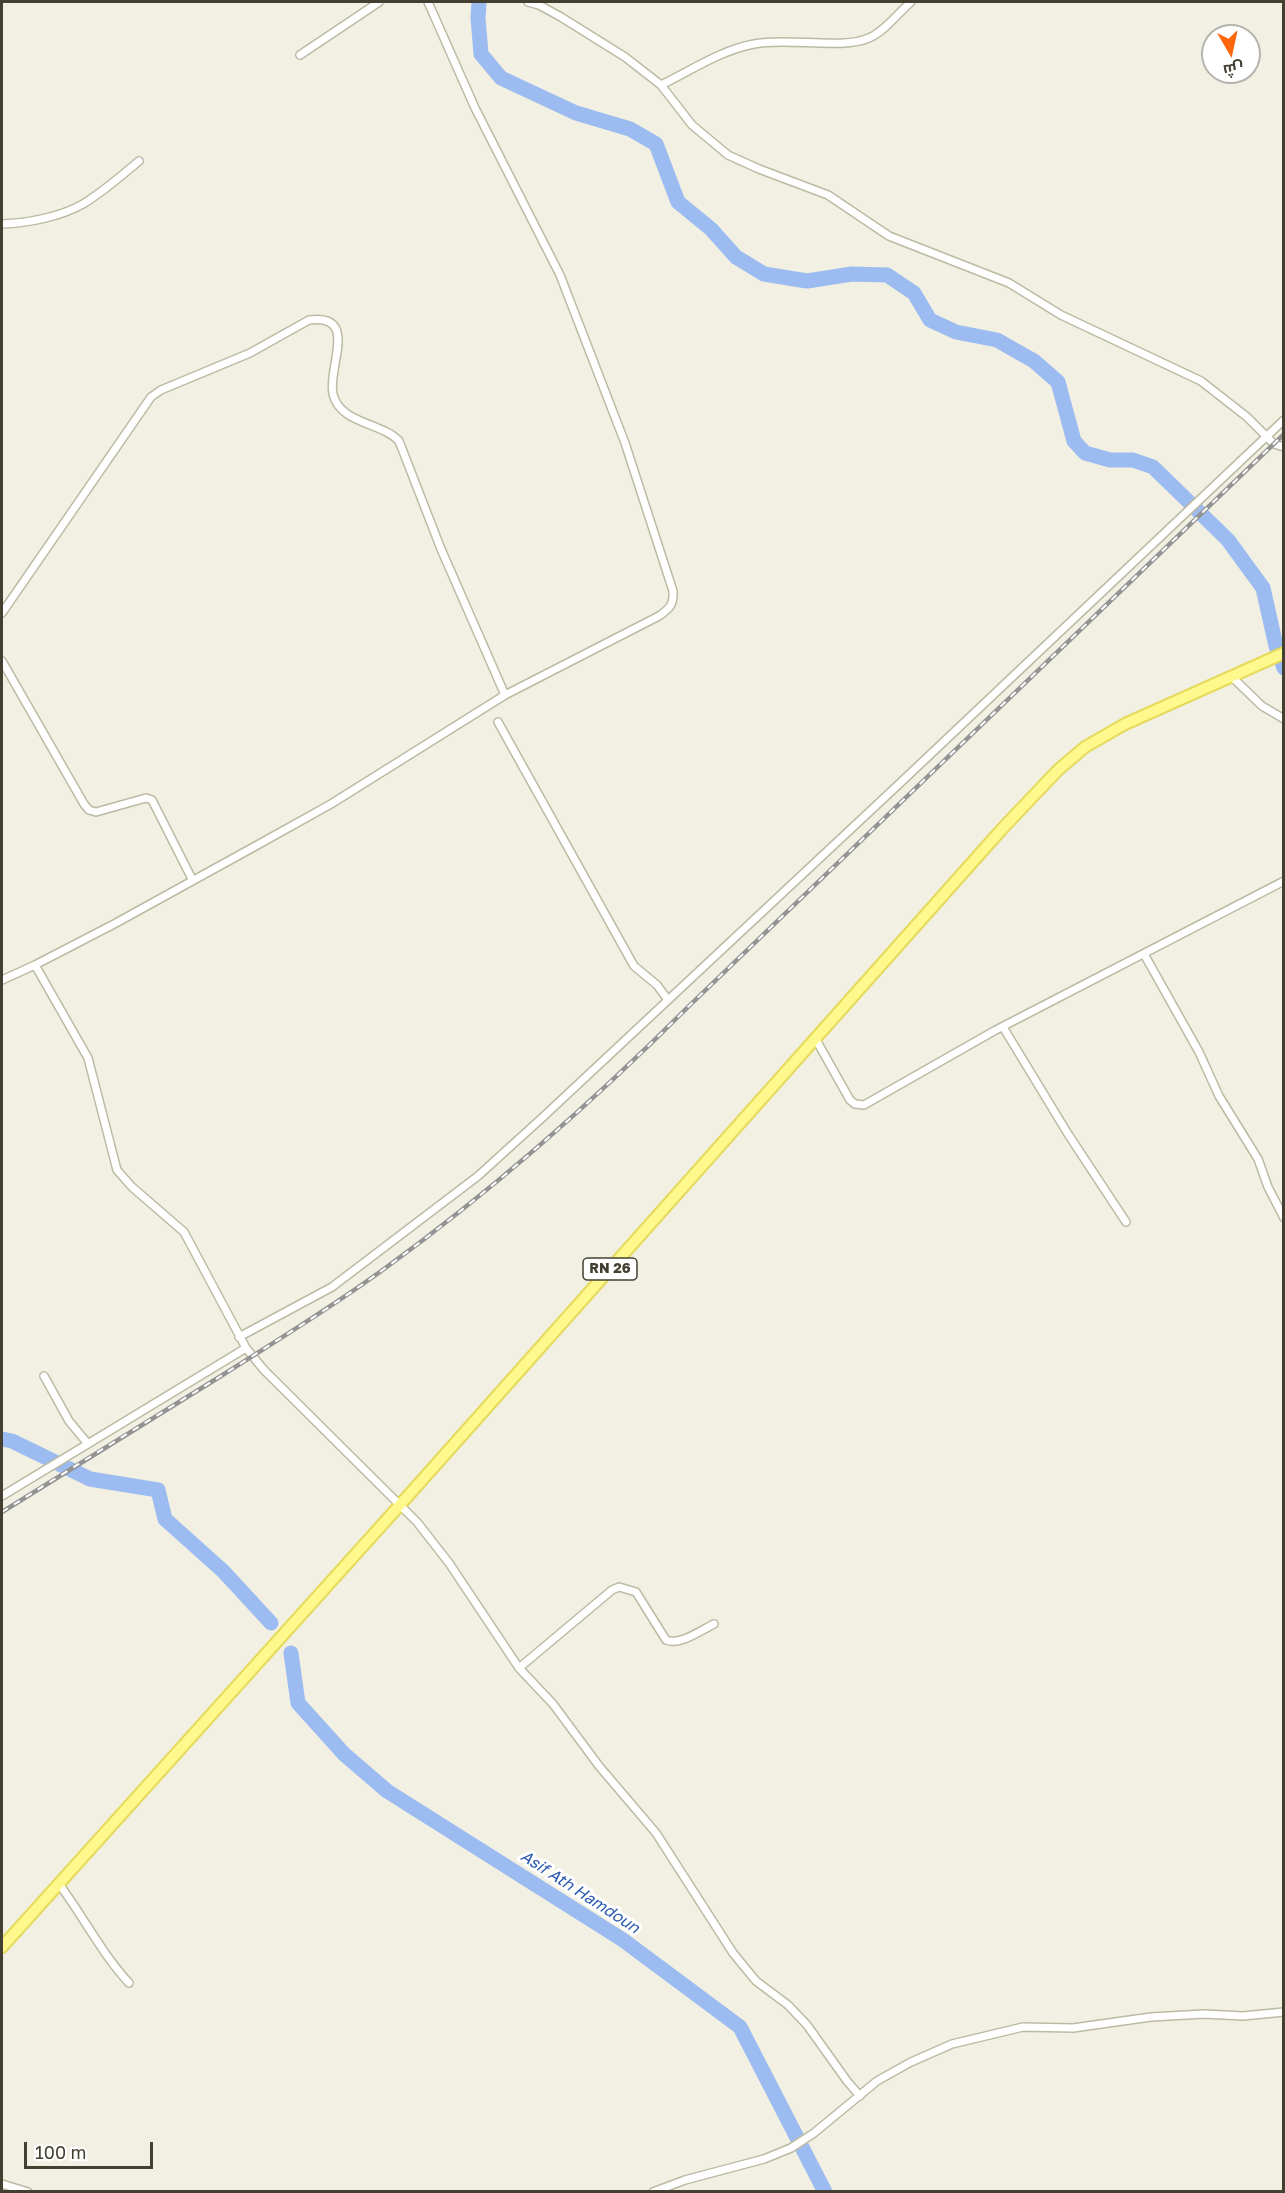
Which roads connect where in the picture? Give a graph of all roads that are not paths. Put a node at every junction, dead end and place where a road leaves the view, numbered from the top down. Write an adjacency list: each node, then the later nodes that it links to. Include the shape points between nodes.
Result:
1 (379, 2): 5 (street)
2 (428, 2): 16 (street, via 475,108 560,275 626,443 674,600 671,608 659,616)
3 (528, 2): 6 (street, via 611,47)
4 (911, 2): 6 (street, via 868,38 855,42 778,40 753,44 734,49)
5 (300, 55)
6 (661, 85): 10 (street, via 692,125 728,155 828,195 889,236 1009,283 1061,315 1201,381)
7 (139, 161): 8 (street, via 80,206)
8 (2, 224)
9 (1284, 420): 10 (street)
10 (1267, 436): 11 (street); 24 (street)
11 (1284, 447)
12 (2, 613): 16 (street, via 151,397 250,353 309,320 327,320 334,325 339,338 333,396 347,415 392,434 399,441)
13 (1284, 653): 15 (main road, RN 26)
14 (2, 661): 19 (street, via 89,810 96,812 147,798 152,800)
15 (1231, 676): 17 (street, via 1262,706); 26 (main road, RN 26, via 1125,724 1085,747 1058,770)
16 (505, 695): 19 (street, via 331,804)
17 (1284, 719)
18 (498, 722): 24 (street, via 634,966)
19 (192, 879): 22 (street)
20 (1284, 881): 21 (street)
21 (1144, 954): 25 (street); 27 (street, via 1219,1096 1258,1159)
22 (35, 965): 23 (street); 29 (street, via 88,1058 117,1170 184,1232)
23 (2, 980)
24 (668, 1000): 29 (street, via 469,1183 332,1287)
25 (1003, 1027): 26 (street, via 864,1105 850,1100); 28 (street)
26 (815, 1038): 34 (main road, RN 26)
27 (1284, 1218)
28 (1126, 1222)
29 (239, 1337): 30 (street)
30 (246, 1348): 32 (street); 34 (street)
31 (44, 1376): 32 (street, via 69,1421)
32 (88, 1444): 33 (street)
33 (2, 1496)
34 (399, 1506): 36 (street, via 449,1563); 37 (main road, RN 26)
35 (714, 1624): 36 (street, via 671,1642 636,1592 619,1587)
36 (519, 1668): 41 (street, via 553,1704 599,1767 656,1833 710,1919 756,1981 789,2005)
37 (59, 1884): 38 (main road, RN 26); 39 (street)
38 (2, 1947)
39 (129, 1983)
40 (1284, 2012): 41 (street, via 1151,2016 1072,2028 1023,2027 952,2044 877,2081)
41 (860, 2096): 44 (street, via 791,2148)
42 (2, 2184): 43 (street)
43 (28, 2192)
44 (653, 2192)

